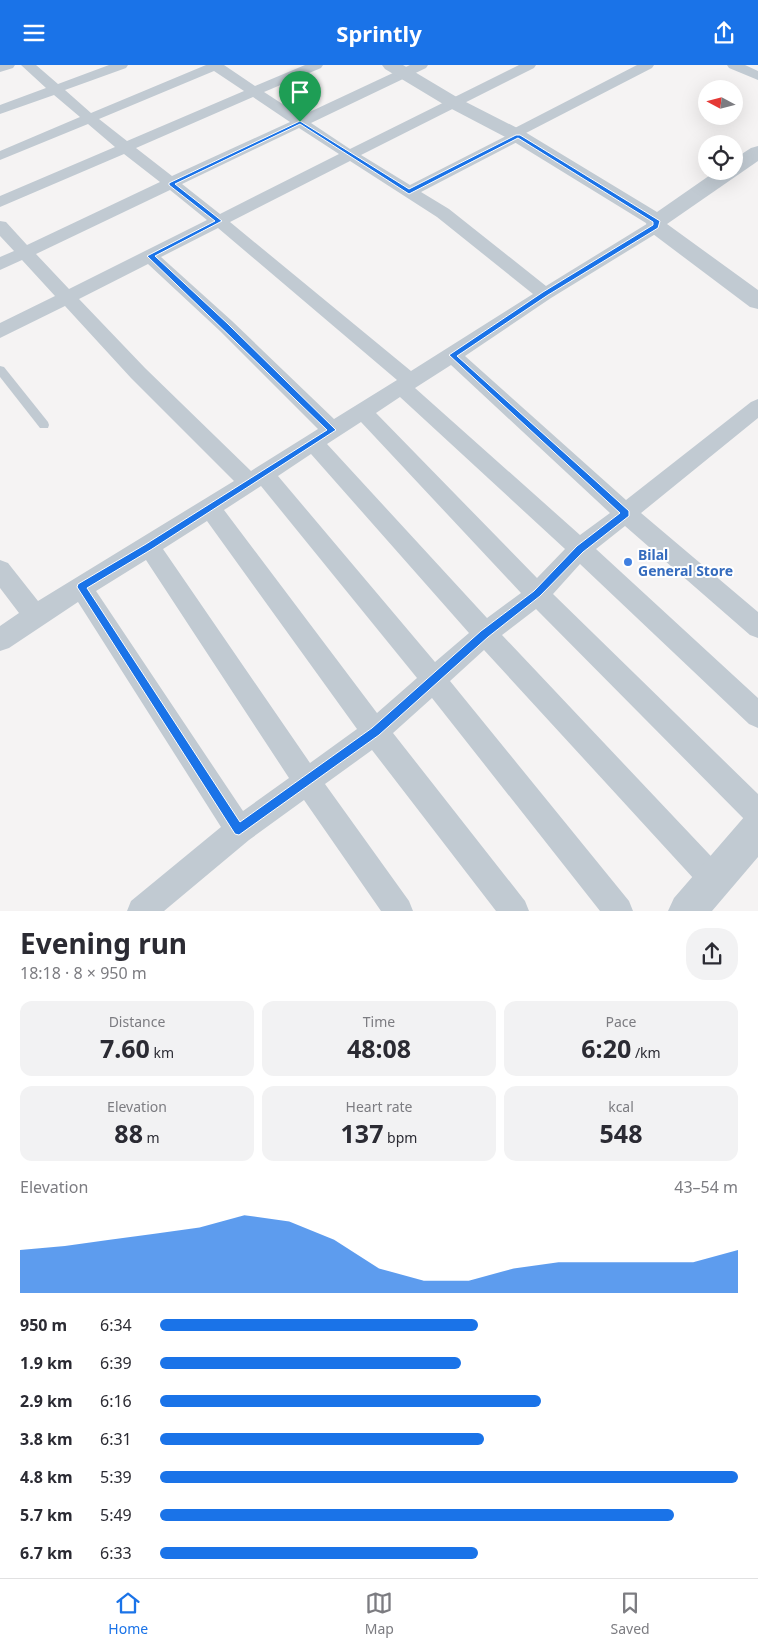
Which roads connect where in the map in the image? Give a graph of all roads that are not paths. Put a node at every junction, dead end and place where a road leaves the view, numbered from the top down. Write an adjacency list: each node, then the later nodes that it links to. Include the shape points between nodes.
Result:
1 (8, 65): 9 (street)
2 (28, 65): 12 (street)
3 (121, 65): 12 (street)
4 (215, 65): 13 (street); 16 (street)
5 (316, 65): 13 (street)
6 (529, 65): 14 (street)
7 (647, 65): 18 (street)
8 (734, 65): 11 (street)
9 (0, 68)
10 (405, 68): 14 (street); 17 (street)
11 (758, 76)
12 (55, 89): 15 (street); 16 (street)
13 (256, 92): 17 (street); 19 (street)
14 (454, 103): 18 (street); 21 (street)
15 (0, 110)
16 (91, 120): 19 (street); 22 (street)
17 (300, 122): 21 (street); 25 (street)
18 (516, 135): 26 (street); 29 (street)
19 (126, 148): 25 (street); 27 (street)
20 (758, 152): 23 (street)
21 (350, 155): 26 (street); 28 (street)
22 (0, 156)
23 (743, 163)
24 (717, 180): 29 (street)
25 (171, 184): 28 (street); 31 (street)
26 (409, 192): 34 (street, via 443,213)
27 (0, 202)
28 (219, 221): 32 (street); 40 (street)
29 (656, 223): 34 (street); 36 (street)
30 (0, 226): 31 (street)
31 (24, 253): 33 (street); 35 (street)
32 (150, 256): 35 (street); 44 (street)
33 (0, 265)
34 (545, 293): 38 (street)
35 (67, 298): 37 (street); 46 (street)
36 (758, 301)
37 (0, 331)
38 (452, 355): 40 (street); 48 (street)
39 (0, 370): 43 (lane)
40 (406, 384): 42 (street); 50 (street)
41 (758, 407): 48 (street)
42 (362, 411): 44 (street); 53 (street)
43 (44, 425)
44 (332, 430): 45 (street)
45 (314, 443): 46 (street); 56 (street)
46 (256, 478): 47 (street); 58 (street)
47 (210, 508): 49 (street); 60 (street)
48 (626, 514): 50 (street); 55 (street)
49 (149, 546): 52 (street); 61 (street)
50 (580, 549): 53 (street); 59 (street)
51 (0, 570): 54 (street)
52 (81, 587): 54 (street); 64 (street)
53 (537, 593): 56 (street); 62 (street)
54 (34, 616): 57 (street)
55 (758, 627)
56 (484, 634): 58 (street); 65 (street)
57 (0, 640)
58 (433, 679): 60 (street); 69 (street)
59 (758, 715)
60 (375, 732): 61 (street); 68 (street)
61 (306, 781): 64 (street); 67 (street)
62 (758, 813)
63 (758, 829): 65 (street)
64 (239, 830): 66 (street)
65 (715, 881): 70 (street)
66 (141, 911)
67 (399, 911)
68 (515, 911)
69 (619, 911)
70 (687, 911)

